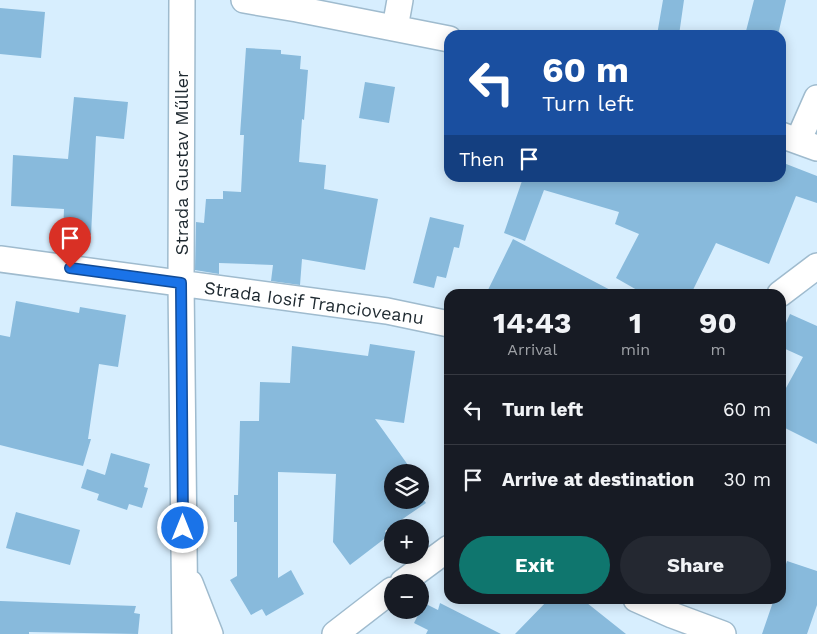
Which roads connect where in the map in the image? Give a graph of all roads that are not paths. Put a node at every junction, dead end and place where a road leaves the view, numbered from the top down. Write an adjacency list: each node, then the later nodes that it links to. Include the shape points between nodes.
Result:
1 (182, 0): 10 (street, Strada Gustav Műller)
2 (244, 0): 4 (street)
3 (400, 0): 4 (street)
4 (395, 28): 5 (street)
5 (444, 38)
6 (817, 98): 7 (street)
7 (799, 141)
8 (0, 259): 10 (street, Strada Iosif Trancioveanu)
9 (817, 266): 11 (street)
10 (181, 283): 12 (street, Strada Iosif Trancioveanu, via 387,310); 14 (street, Strada Gustav Műller)
11 (786, 289)
12 (444, 323)
13 (444, 552): 15 (street)
14 (183, 565): 18 (street, Strada Gustav Műller); 19 (street, Strada Gustav Műller)
15 (414, 574)
16 (384, 596): 20 (street)
17 (647, 604): 21 (street)
18 (184, 634)
19 (210, 634)
20 (335, 634)
21 (723, 634)

